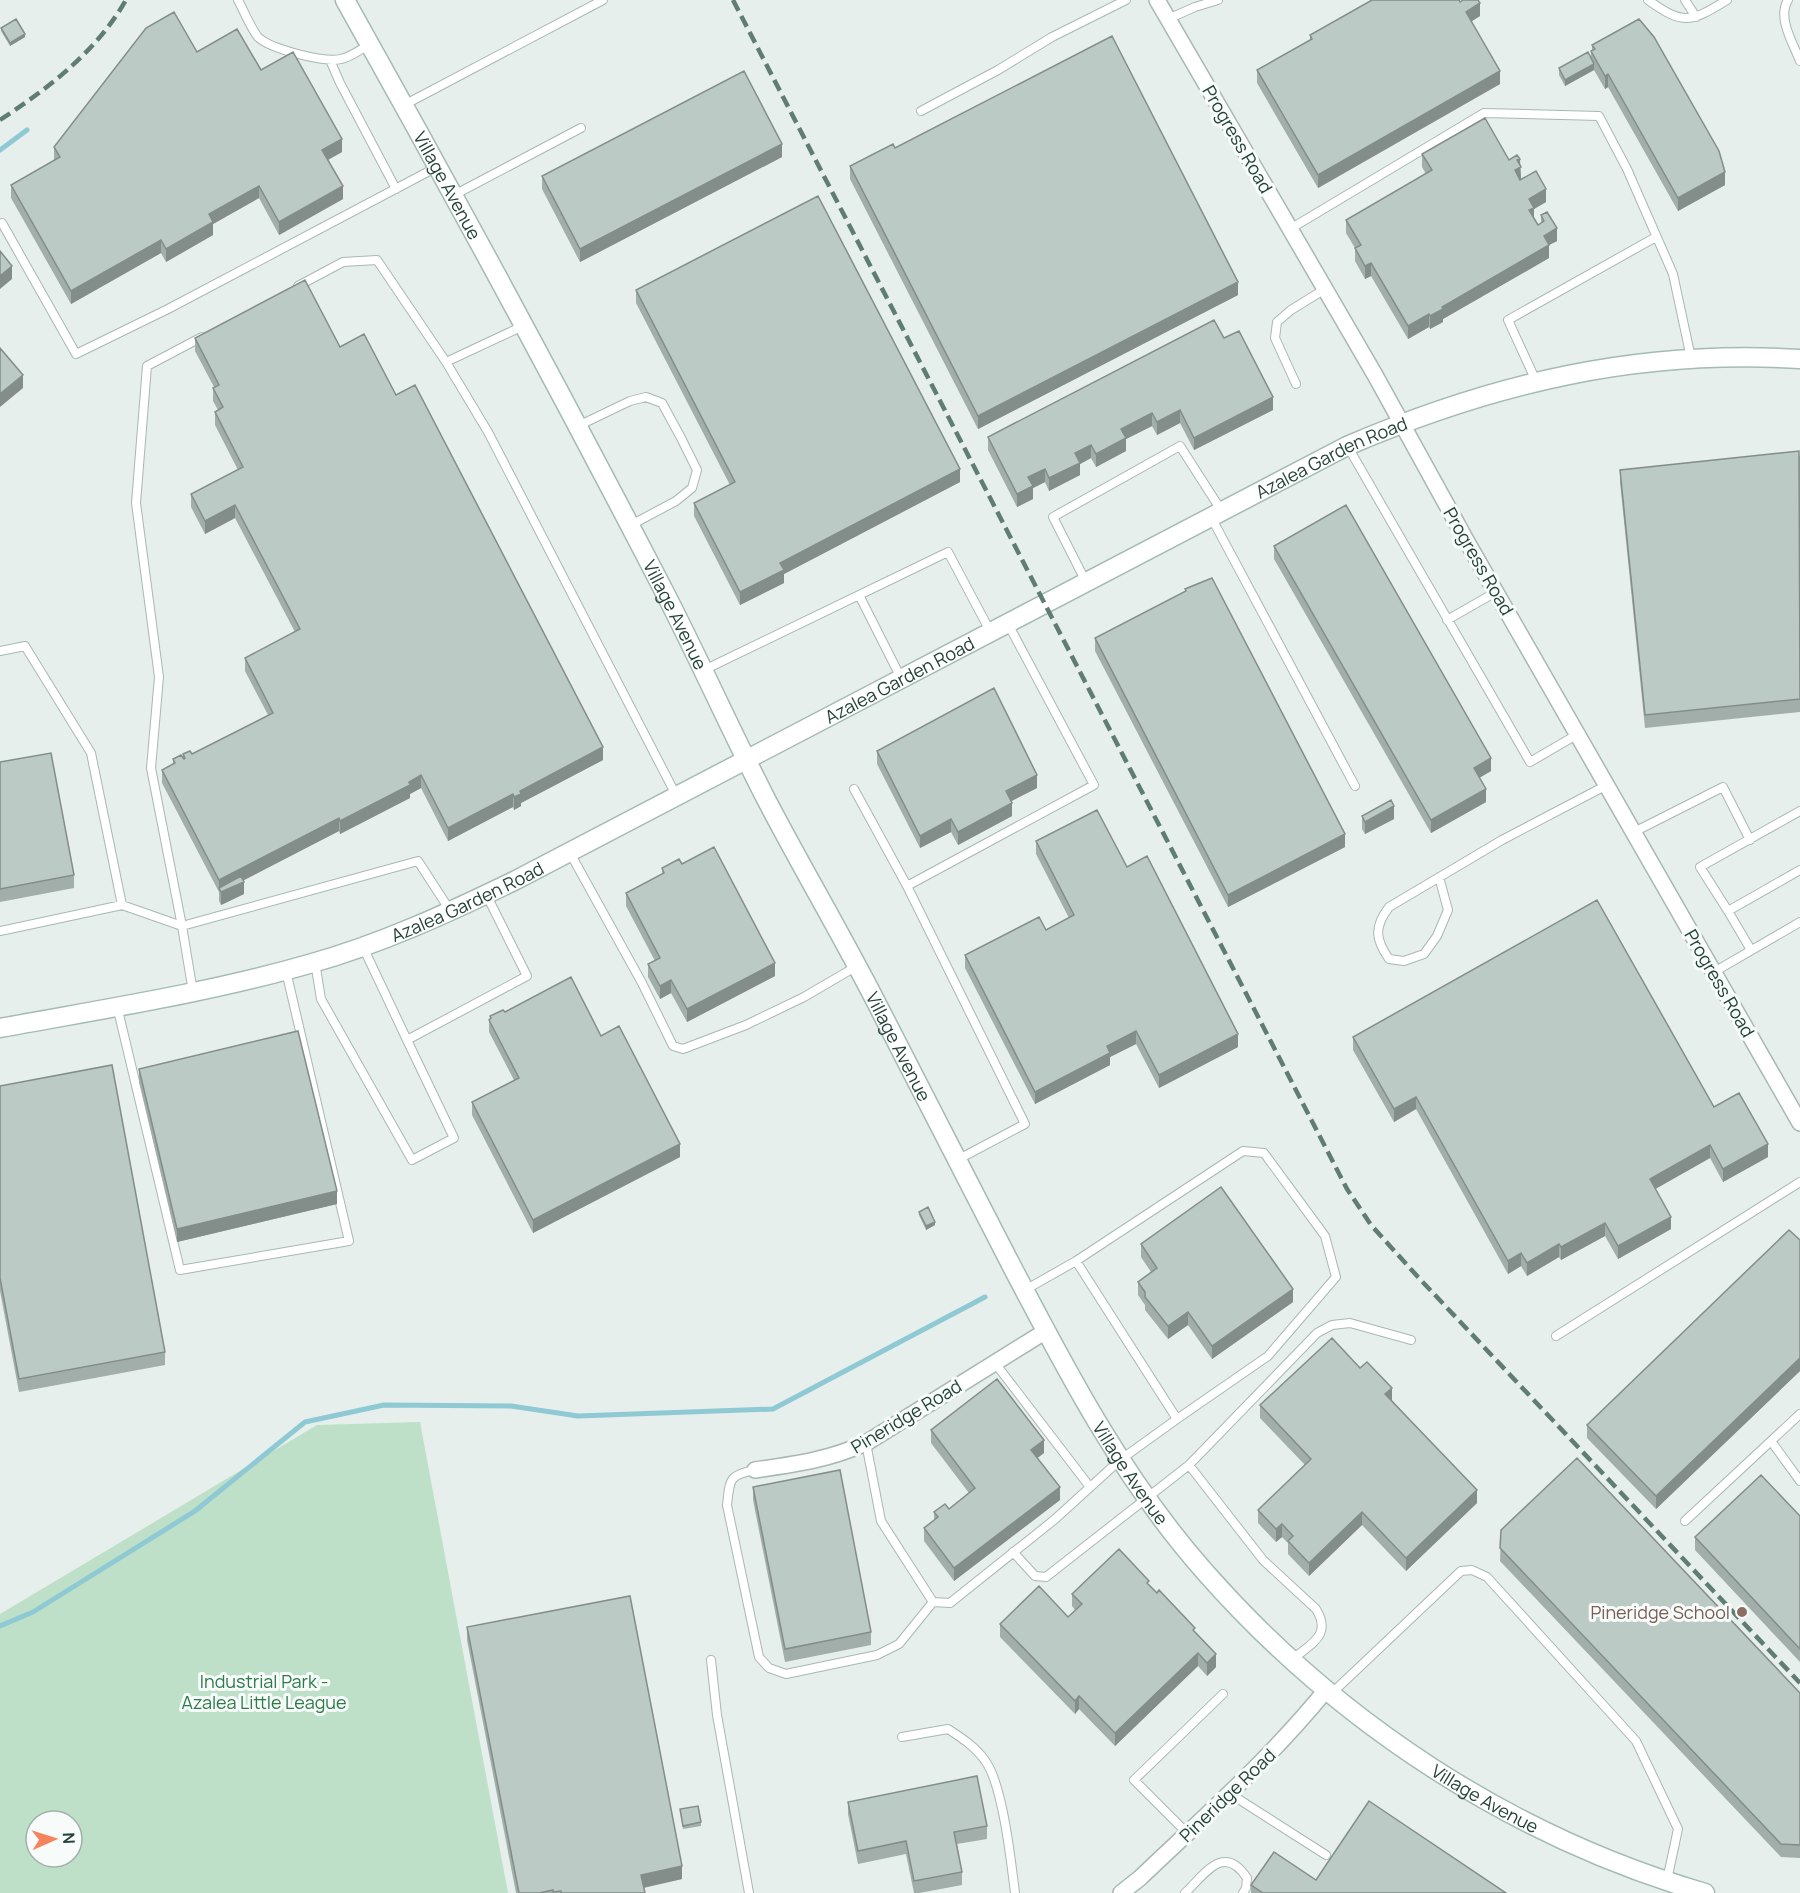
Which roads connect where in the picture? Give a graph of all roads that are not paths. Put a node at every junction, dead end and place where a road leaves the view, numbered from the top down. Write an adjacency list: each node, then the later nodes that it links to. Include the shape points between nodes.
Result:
1 (238, 0): 14 (lane, via 257,36 264,41 282,50)
2 (345, 0): 13 (street, Village Avenue)
3 (603, 0): 16 (lane)
4 (1126, 0): 17 (lane)
5 (1157, 0): 12 (street, Progress Road)
6 (1218, 0): 12 (lane)
7 (1648, 0): 11 (lane, via 1676,18)
8 (1685, 0): 11 (lane)
9 (1727, 0): 11 (lane)
10 (1788, 0): 15 (lane, via 1783,16)
11 (1696, 17)
12 (1168, 19): 23 (street, Progress Road)
13 (370, 44): 14 (lane, via 344,59); 16 (street, Village Avenue)
14 (330, 60): 20 (lane)
15 (1800, 61)
16 (404, 105): 19 (street, Village Avenue)
17 (921, 111)
18 (581, 128): 21 (lane)
19 (438, 166): 20 (lane); 21 (street, Village Avenue)
20 (396, 189): 22 (lane, via 76,354)
21 (454, 195): 27 (street, Village Avenue)
22 (2, 224)
23 (1290, 230): 24 (lane, via 1484,113 1554,114 1599,116); 25 (street, Progress Road)
24 (1656, 237): 29 (lane, via 1673,274); 32 (lane, via 1508,320)
25 (1325, 289): 33 (lane, via 1277,322 1275,338); 34 (street, Progress Road)
26 (291, 290): 31 (lane, via 343,262 377,260)
27 (524, 325): 31 (lane); 35 (street, Village Avenue)
28 (209, 333): 66 (lane, via 147,366 136,503 159,677 151,768)
29 (1691, 358): 30 (street, Azalea Garden Road); 32 (street, Azalea Garden Road, via 1627,364)
30 (1800, 359)
31 (446, 362): 53 (lane, via 488,432)
32 (1536, 381): 34 (street, Azalea Garden Road, via 1471,398)
33 (1296, 384)
34 (1401, 423): 36 (street, Azalea Garden Road); 40 (street, Progress Road)
35 (578, 426): 38 (street, Village Avenue); 38 (lane, via 646,397 662,403 680,436 697,470 692,488)
36 (1347, 446): 37 (street, Azalea Garden Road); 42 (lane)
37 (1216, 514): 39 (street, Azalea Garden Road); 39 (lane, via 1180,446 1053,517); 50 (lane)
38 (629, 526): 46 (street, Village Avenue)
39 (1086, 582): 43 (street, Azalea Garden Road)
40 (1496, 592): 42 (lane); 48 (street, Progress Road)
41 (859, 595): 44 (lane, via 948,552); 46 (lane); 47 (lane)
42 (1448, 620): 48 (lane, via 1530,762)
43 (1008, 624): 44 (street, Azalea Garden Road); 60 (lane, via 1094,785)
44 (991, 632): 47 (street, Azalea Garden Road)
45 (0, 651): 62 (lane, via 25,646 91,753)
46 (703, 670): 49 (street, Village Avenue)
47 (902, 679): 49 (street, Azalea Garden Road)
48 (1578, 734): 51 (street, Progress Road)
49 (747, 759): 53 (street, Azalea Garden Road); 71 (street, Village Avenue)
50 (1355, 786)
51 (1607, 786): 55 (street, Progress Road); 59 (lane, via 1502,840)
52 (854, 789): 60 (lane)
53 (676, 796): 57 (street, Azalea Garden Road)
54 (1800, 812): 56 (lane)
55 (1634, 832): 56 (lane, via 1723,787); 73 (street, Progress Road)
56 (1750, 840): 63 (lane, via 1700,867)
57 (570, 852): 61 (street, Azalea Garden Road); 71 (lane, via 673,1046 683,1049 746,1025)
58 (1800, 870): 63 (lane)
59 (1439, 878): 59 (lane, via 1389,907 1380,919 1377,933 1389,959 1404,961 1424,954 1437,936 1448,910)
60 (907, 886): 79 (lane, via 1025,1124)
61 (486, 894): 64 (street, Azalea Garden Road); 77 (lane, via 527,976)
62 (122, 905): 66 (lane); 67 (lane)
63 (1728, 911): 69 (lane)
64 (451, 912): 66 (lane, via 418,861); 68 (street, Azalea Garden Road)
65 (1800, 922): 69 (lane)
66 (182, 926): 74 (lane)
67 (0, 931)
68 (363, 947): 70 (street, Azalea Garden Road); 77 (lane)
69 (1751, 950): 73 (lane)
70 (315, 962): 72 (street, Azalea Garden Road); 77 (lane, via 321,999 412,1160 454,1138)
71 (857, 966): 79 (street, Village Avenue)
72 (286, 970): 74 (street, Azalea Garden Road); 75 (lane, via 349,1240 180,1270)
73 (1714, 972): 78 (street, Progress Road)
74 (193, 992): 75 (street, Azalea Garden Road)
75 (117, 1006): 76 (street, Azalea Garden Road)
76 (0, 1028)
77 (407, 1040)
78 (1800, 1123)
79 (957, 1160): 82 (street, Village Avenue)
80 (1800, 1182): 84 (lane)
81 (1076, 1261): 82 (lane); 88 (lane); 88 (lane, via 1243,1151 1264,1152 1325,1236 1336,1277 1268,1356)
82 (1025, 1290): 83 (street, Village Avenue)
83 (1046, 1331): 86 (street, Pineridge Road); 91 (street, Village Avenue)
84 (1556, 1336)
85 (1411, 1340): 92 (lane, via 1350,1323 1332,1325 1317,1333)
86 (995, 1363): 90 (street, Pineridge Road); 95 (lane)
87 (1800, 1414): 89 (lane)
88 (1177, 1419): 91 (lane)
89 (1771, 1441): 94 (lane); 97 (lane)
90 (866, 1443): 93 (street, Pineridge Road, via 819,1461); 99 (lane, via 881,1521)
91 (1120, 1460): 95 (lane); 96 (street, Village Avenue)
92 (1189, 1465): 96 (lane); 101 (lane, via 1263,1560 1322,1617 1320,1636)
93 (755, 1470): 99 (lane, via 737,1473 730,1480 727,1505 759,1658 769,1668 786,1674 877,1655 899,1644)
94 (1800, 1481)
95 (1090, 1487): 98 (lane)
96 (1148, 1499): 98 (lane, via 1046,1577 1035,1576); 101 (street, Village Avenue, via 1201,1567)
97 (1684, 1521)
98 (1013, 1552): 99 (lane, via 950,1603)
99 (933, 1602)
100 (711, 1660): 109 (lane)
101 (1292, 1660): 102 (street, Village Avenue)
102 (1328, 1692): 105 (street, Pineridge Road); 108 (street, Village Avenue, via 1402,1748 1495,1805 1561,1838); 108 (lane, via 1461,1571 1472,1570 1486,1577 1636,1741 1678,1829)
103 (1223, 1694): 106 (lane, via 1134,1780)
104 (902, 1737): 110 (lane, via 948,1729 967,1741 987,1763 999,1797)
105 (1229, 1793): 106 (street, Pineridge Road); 107 (lane)
106 (1187, 1833): 111 (street, Pineridge Road)
107 (1326, 1855)
108 (1672, 1882): 114 (street, Village Avenue)
109 (749, 1893)
110 (1015, 1893)
111 (1122, 1893)
112 (1185, 1893): 113 (lane, via 1223,1861 1242,1870 1247,1878)
113 (1243, 1893)
114 (1705, 1893)

